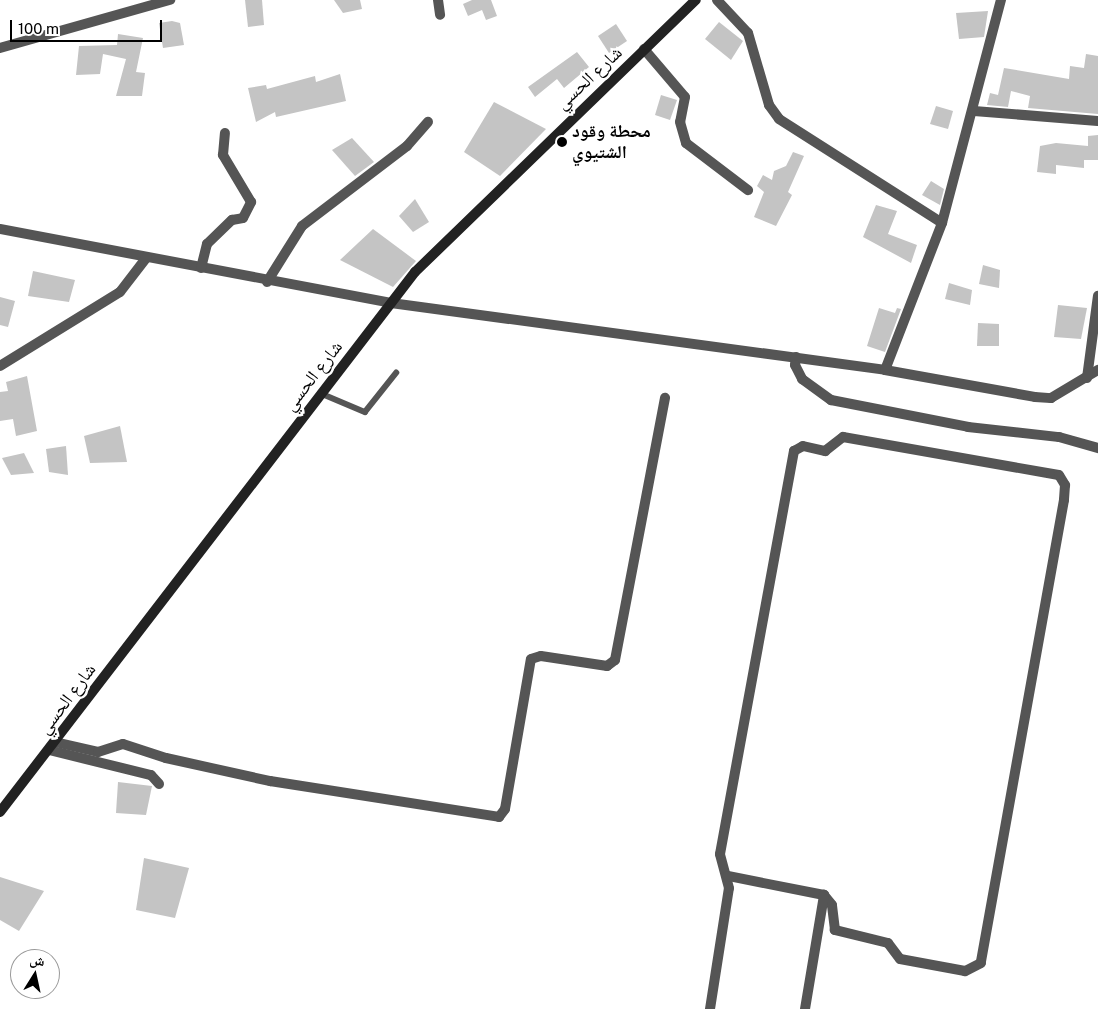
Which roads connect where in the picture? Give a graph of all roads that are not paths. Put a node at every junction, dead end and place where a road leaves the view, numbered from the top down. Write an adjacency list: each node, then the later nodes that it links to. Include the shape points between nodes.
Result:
1 (170, 0): 7 (street)
2 (438, 0): 6 (street)
3 (696, 0): 8 (street, شارع الحسي)
4 (717, 0): 14 (street, via 748,33 769,105 779,119)
5 (1001, 0): 9 (street)
6 (440, 15)
7 (0, 48)
8 (644, 49): 13 (street, via 685,97 680,122 686,143); 20 (street, شارع الحسي, via 421,266)
9 (974, 111): 10 (street); 14 (street)
10 (1098, 121)
11 (428, 122): 18 (street, via 407,146 302,226)
12 (225, 133): 17 (street, via 223,155 251,202 243,218 232,220 207,244)
13 (748, 190)
14 (942, 223): 23 (street)
15 (0, 229): 16 (street)
16 (147, 257): 17 (street); 22 (street, via 120,292)
17 (201, 268): 18 (street)
18 (267, 282): 20 (street)
19 (1098, 296): 26 (street)
20 (391, 303): 21 (street); 27 (street, شارع الحسي)
21 (796, 357): 23 (street); 29 (street, via 795,365 802,379 831,400 968,428 1059,438)
22 (0, 366)
23 (885, 370): 26 (street, via 1051,398)
24 (1098, 370): 26 (street)
25 (396, 373): 27 (lane, via 365,412)
26 (1087, 378)
27 (320, 393): 30 (street, شارع الحسي)
28 (665, 398): 30 (street, via 615,660 607,666 541,656 531,659 505,809 499,816 270,781 166,758 123,744 98,752)
29 (1098, 448)
30 (52, 746): 31 (street, via 151,775); 32 (street, شارع الحسي)
31 (160, 784)
32 (0, 812)
33 (728, 876): 34 (street); 34 (street, via 720,854 794,451 803,446 825,451 844,437 1056,474 1065,485 1064,500 983,959 965,971 900,959 888,943 835,930 832,904); 35 (street)
34 (824, 895): 36 (street)
35 (710, 1009)
36 (805, 1009)

